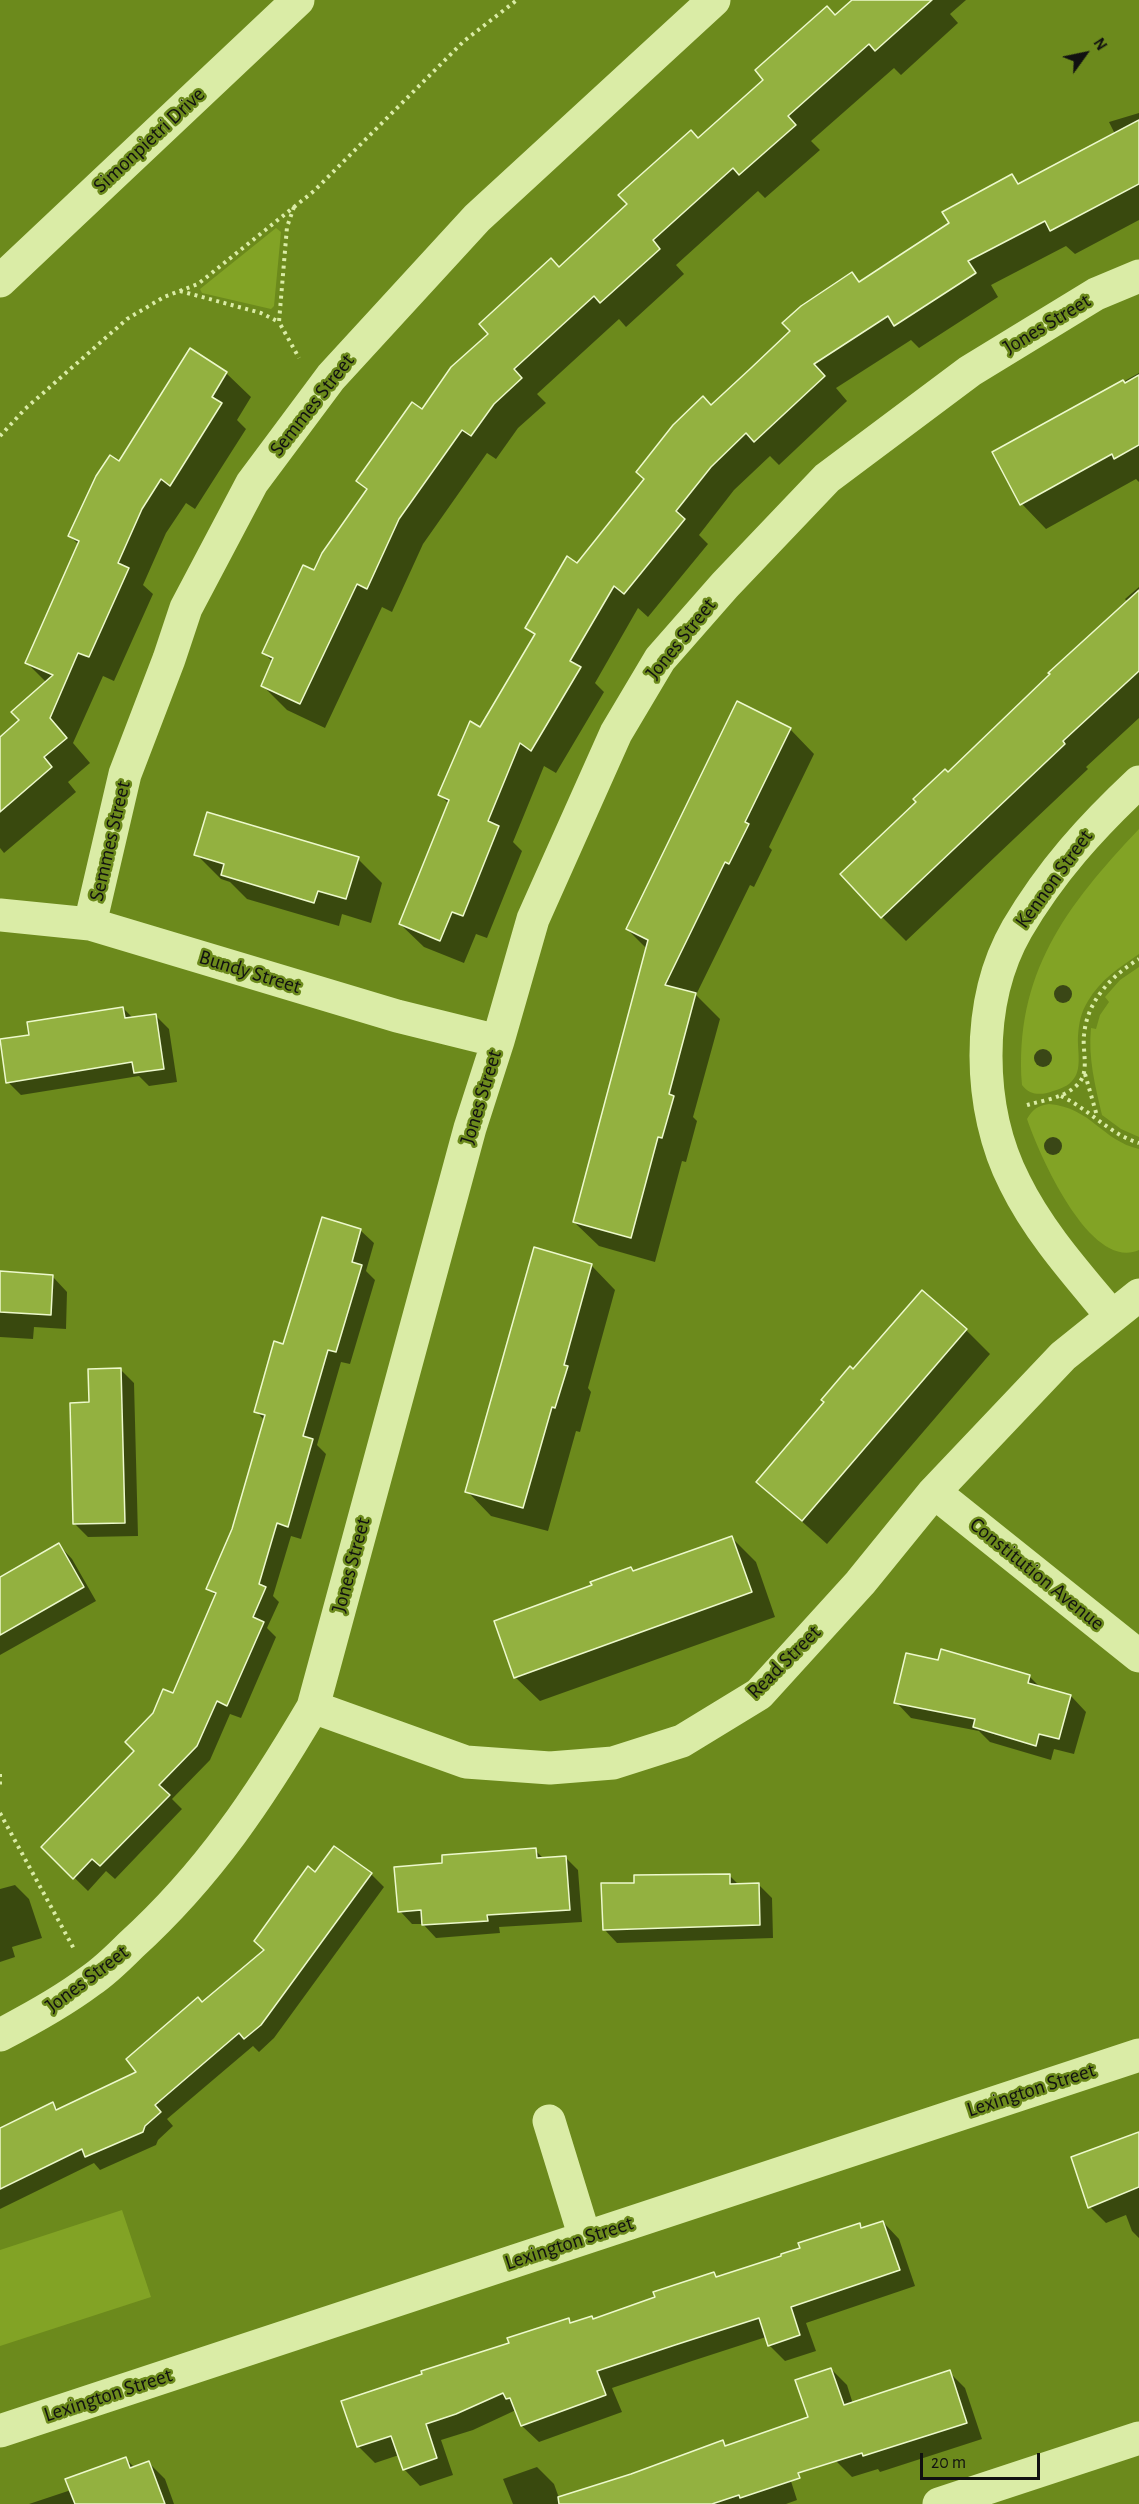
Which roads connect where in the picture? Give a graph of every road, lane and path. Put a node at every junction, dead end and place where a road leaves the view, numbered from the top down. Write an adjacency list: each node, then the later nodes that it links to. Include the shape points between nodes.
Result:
1 (298, 0): 6 (street, Simonpietri Drive)
2 (517, 0): 4 (path, via 464,41 315,191)
3 (714, 0): 9 (street, Semmes Street, via 477,218)
4 (294, 207): 7 (path, via 198,284); 8 (path, via 287,227)
5 (1139, 276): 15 (street, Jones Street, via 1096,294 970,371 826,478 660,658 616,733 533,919)
6 (0, 281)
7 (179, 291): 8 (path, via 261,313); 10 (path, via 127,319)
8 (279, 322): 9 (path, via 288,343)
9 (321, 391): 13 (street, Semmes Street, via 252,483 186,608 125,774)
10 (0, 436)
11 (1139, 782): 18 (street, Kennon Street, via 1091,827 1016,930 1000,968 990,1011 985,1057)
12 (0, 915): 13 (street, Bundy Street)
13 (90, 924): 15 (street, Bundy Street, via 397,1016)
14 (1139, 959): 16 (path, via 1099,993 1087,1015)
15 (498, 1041): 25 (street, Jones Street, via 470,1128)
16 (1084, 1074): 17 (path, via 1079,1084); 19 (path)
17 (1061, 1096): 18 (path); 19 (path)
18 (991, 1115): 22 (street, Kennon Street, via 1015,1184 1051,1241)
19 (1097, 1118): 20 (path, via 1116,1134)
20 (1139, 1143)
21 (1139, 1295): 22 (street, Read Street)
22 (1111, 1316): 23 (street, Read Street, via 1063,1356)
23 (934, 1492): 24 (street, Constitution Avenue); 25 (street, Read Street, via 860,1583 759,1694 682,1741 613,1763 550,1768 466,1762)
24 (1139, 1656)
25 (313, 1707): 29 (street, Jones Street, via 269,1781 216,1856 156,1923)
26 (0, 1774): 27 (path)
27 (0, 1788)
28 (0, 1812): 29 (path)
29 (91, 1981): 30 (street, Jones Street)
30 (0, 2035)
31 (1139, 2055): 33 (street, Lexington Street)
32 (549, 2121): 33 (street)
33 (585, 2238): 34 (street, Lexington Street)
34 (0, 2431)
35 (1139, 2438): 36 (street)
36 (939, 2504)

